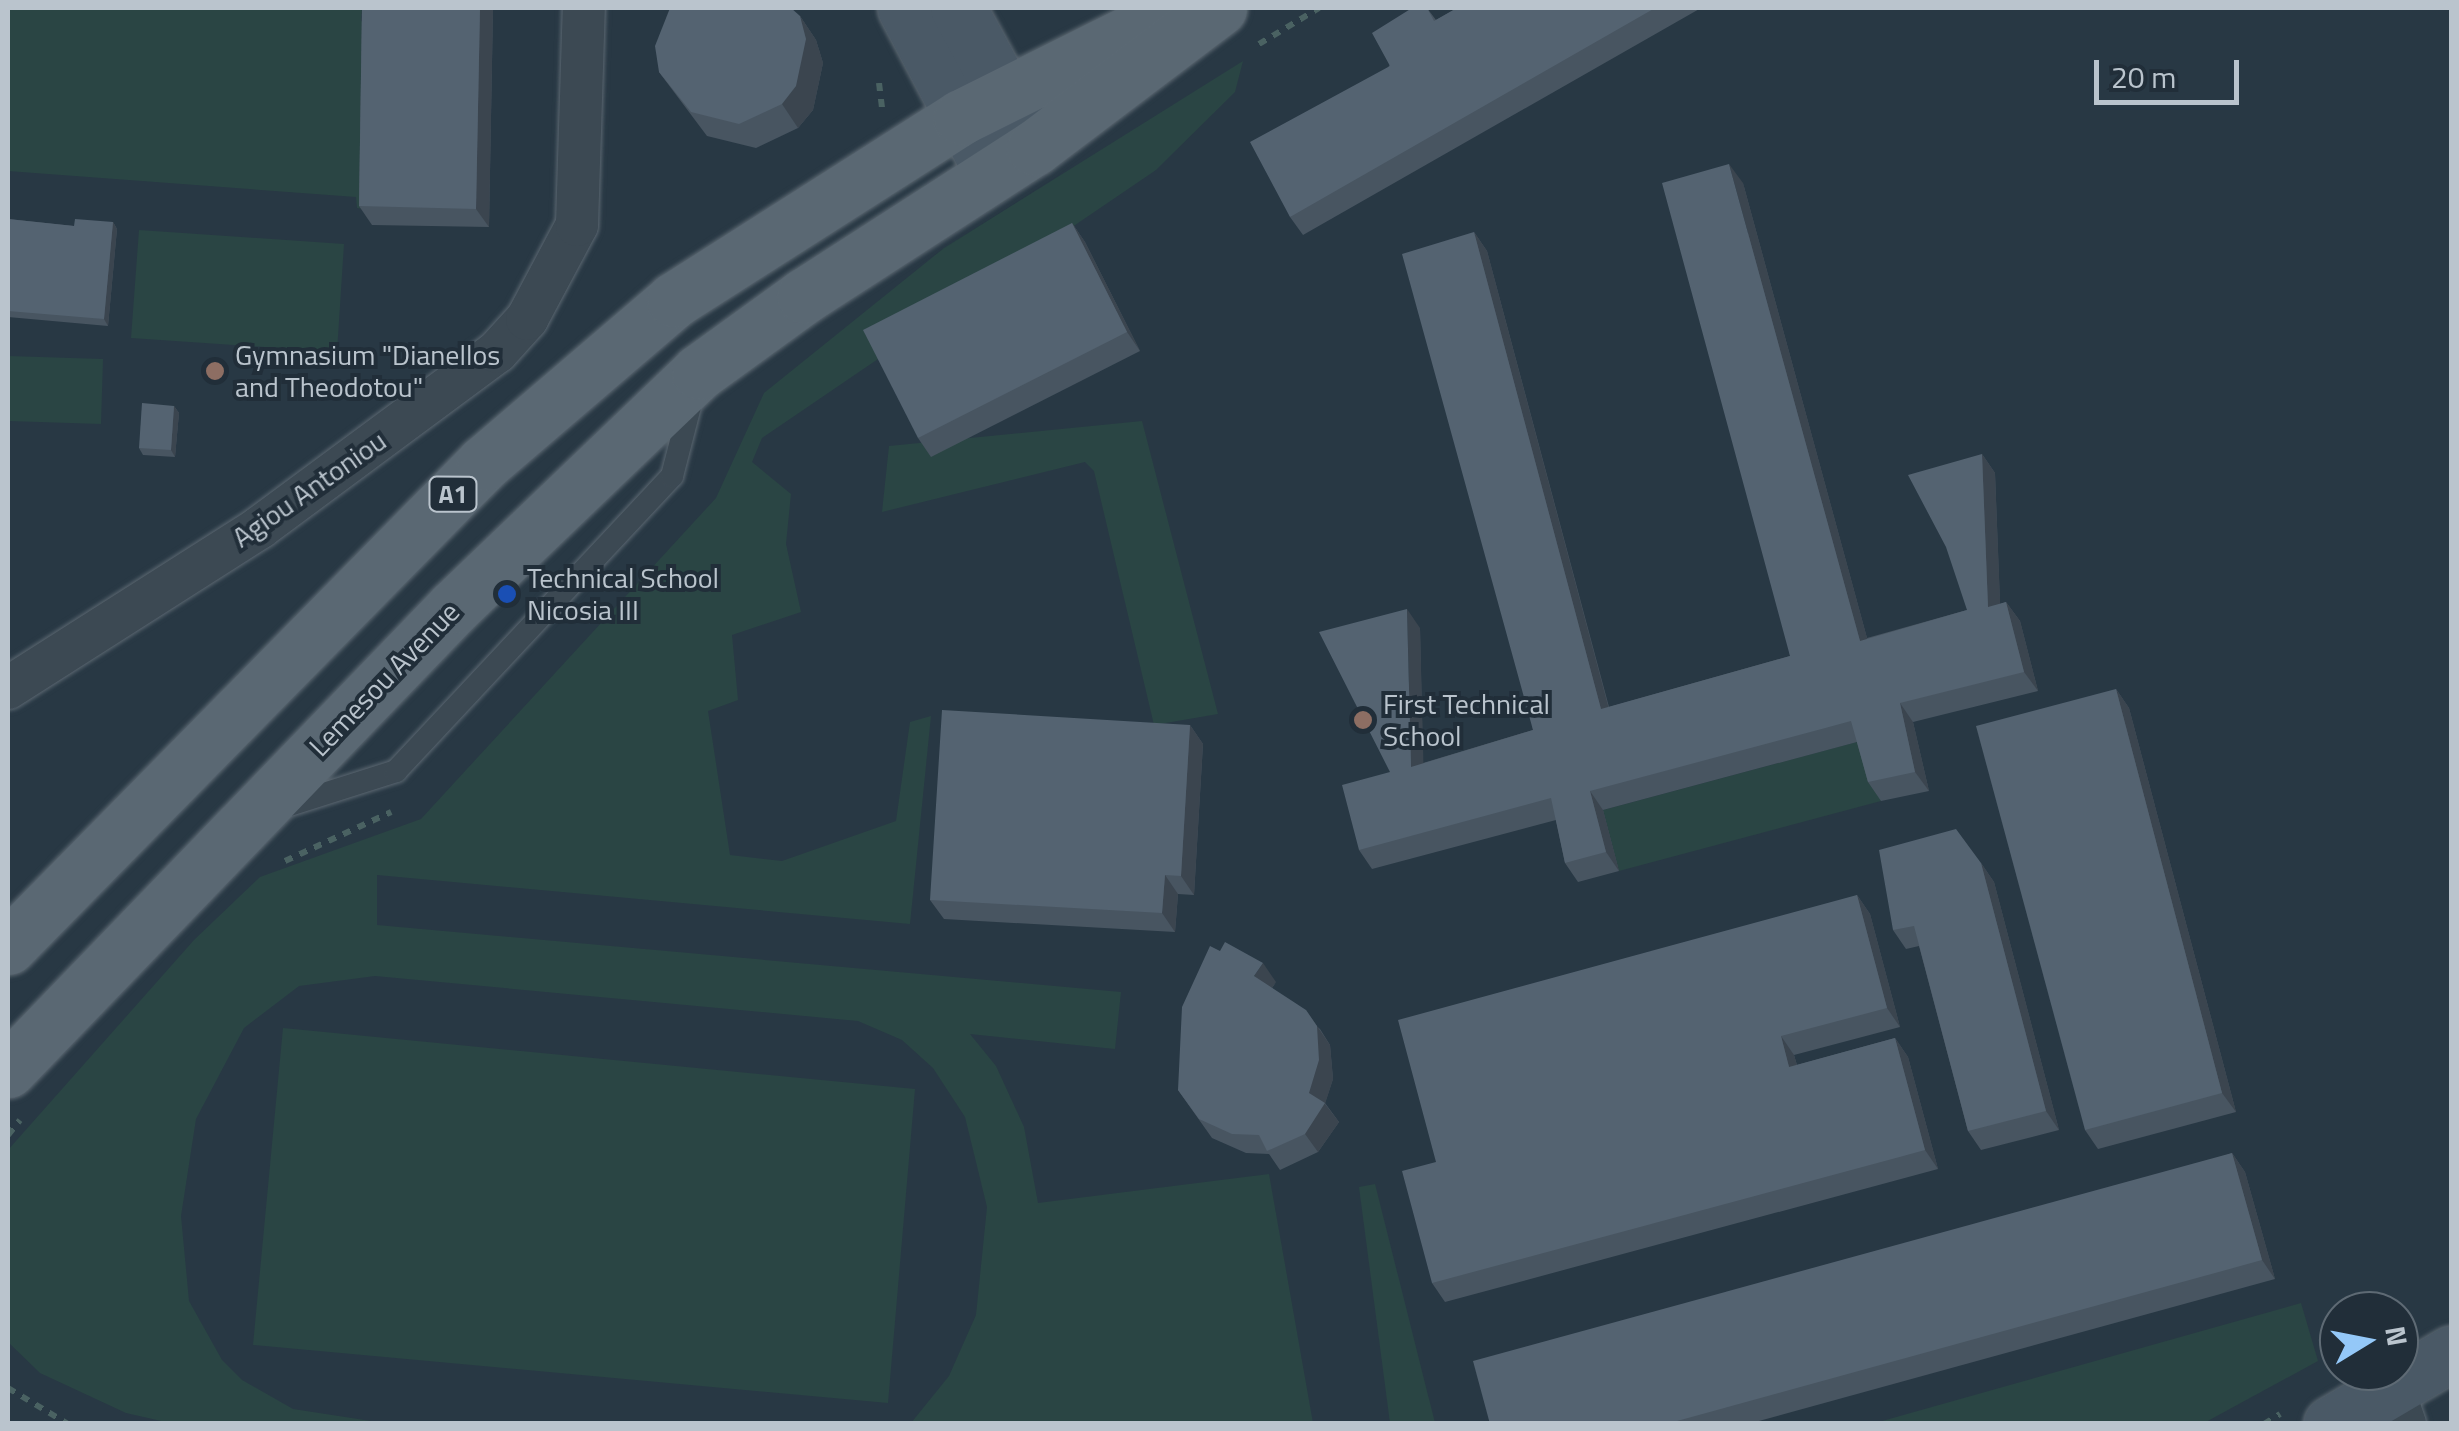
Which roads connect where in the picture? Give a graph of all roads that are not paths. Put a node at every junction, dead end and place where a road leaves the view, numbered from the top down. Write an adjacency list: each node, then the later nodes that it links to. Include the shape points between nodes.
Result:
1 (584, 8): 9 (street, Agiou Antoniou, via 576,225 527,319 496,352 259,528)
2 (905, 8): 6 (main road)
3 (958, 8): 6 (main road)
4 (1180, 8): 6 (main road, A1)
5 (1218, 8): 7 (main road, Lemesou Avenue)
6 (984, 106): 7 (main road); 11 (main road, A1, via 739,255 580,376 369,575)
7 (1013, 160): 8 (main road, Lemesou Avenue)
8 (699, 372): 10 (main road, Lemesou Avenue, via 580,481); 10 (lane, via 672,476 396,771)
9 (8, 688)
10 (246, 819): 12 (main road, Lemesou Avenue)
11 (8, 947)
12 (20, 1088)
13 (2452, 1353): 14 (main road)
14 (2399, 1406): 15 (main road)
15 (2331, 1424)

